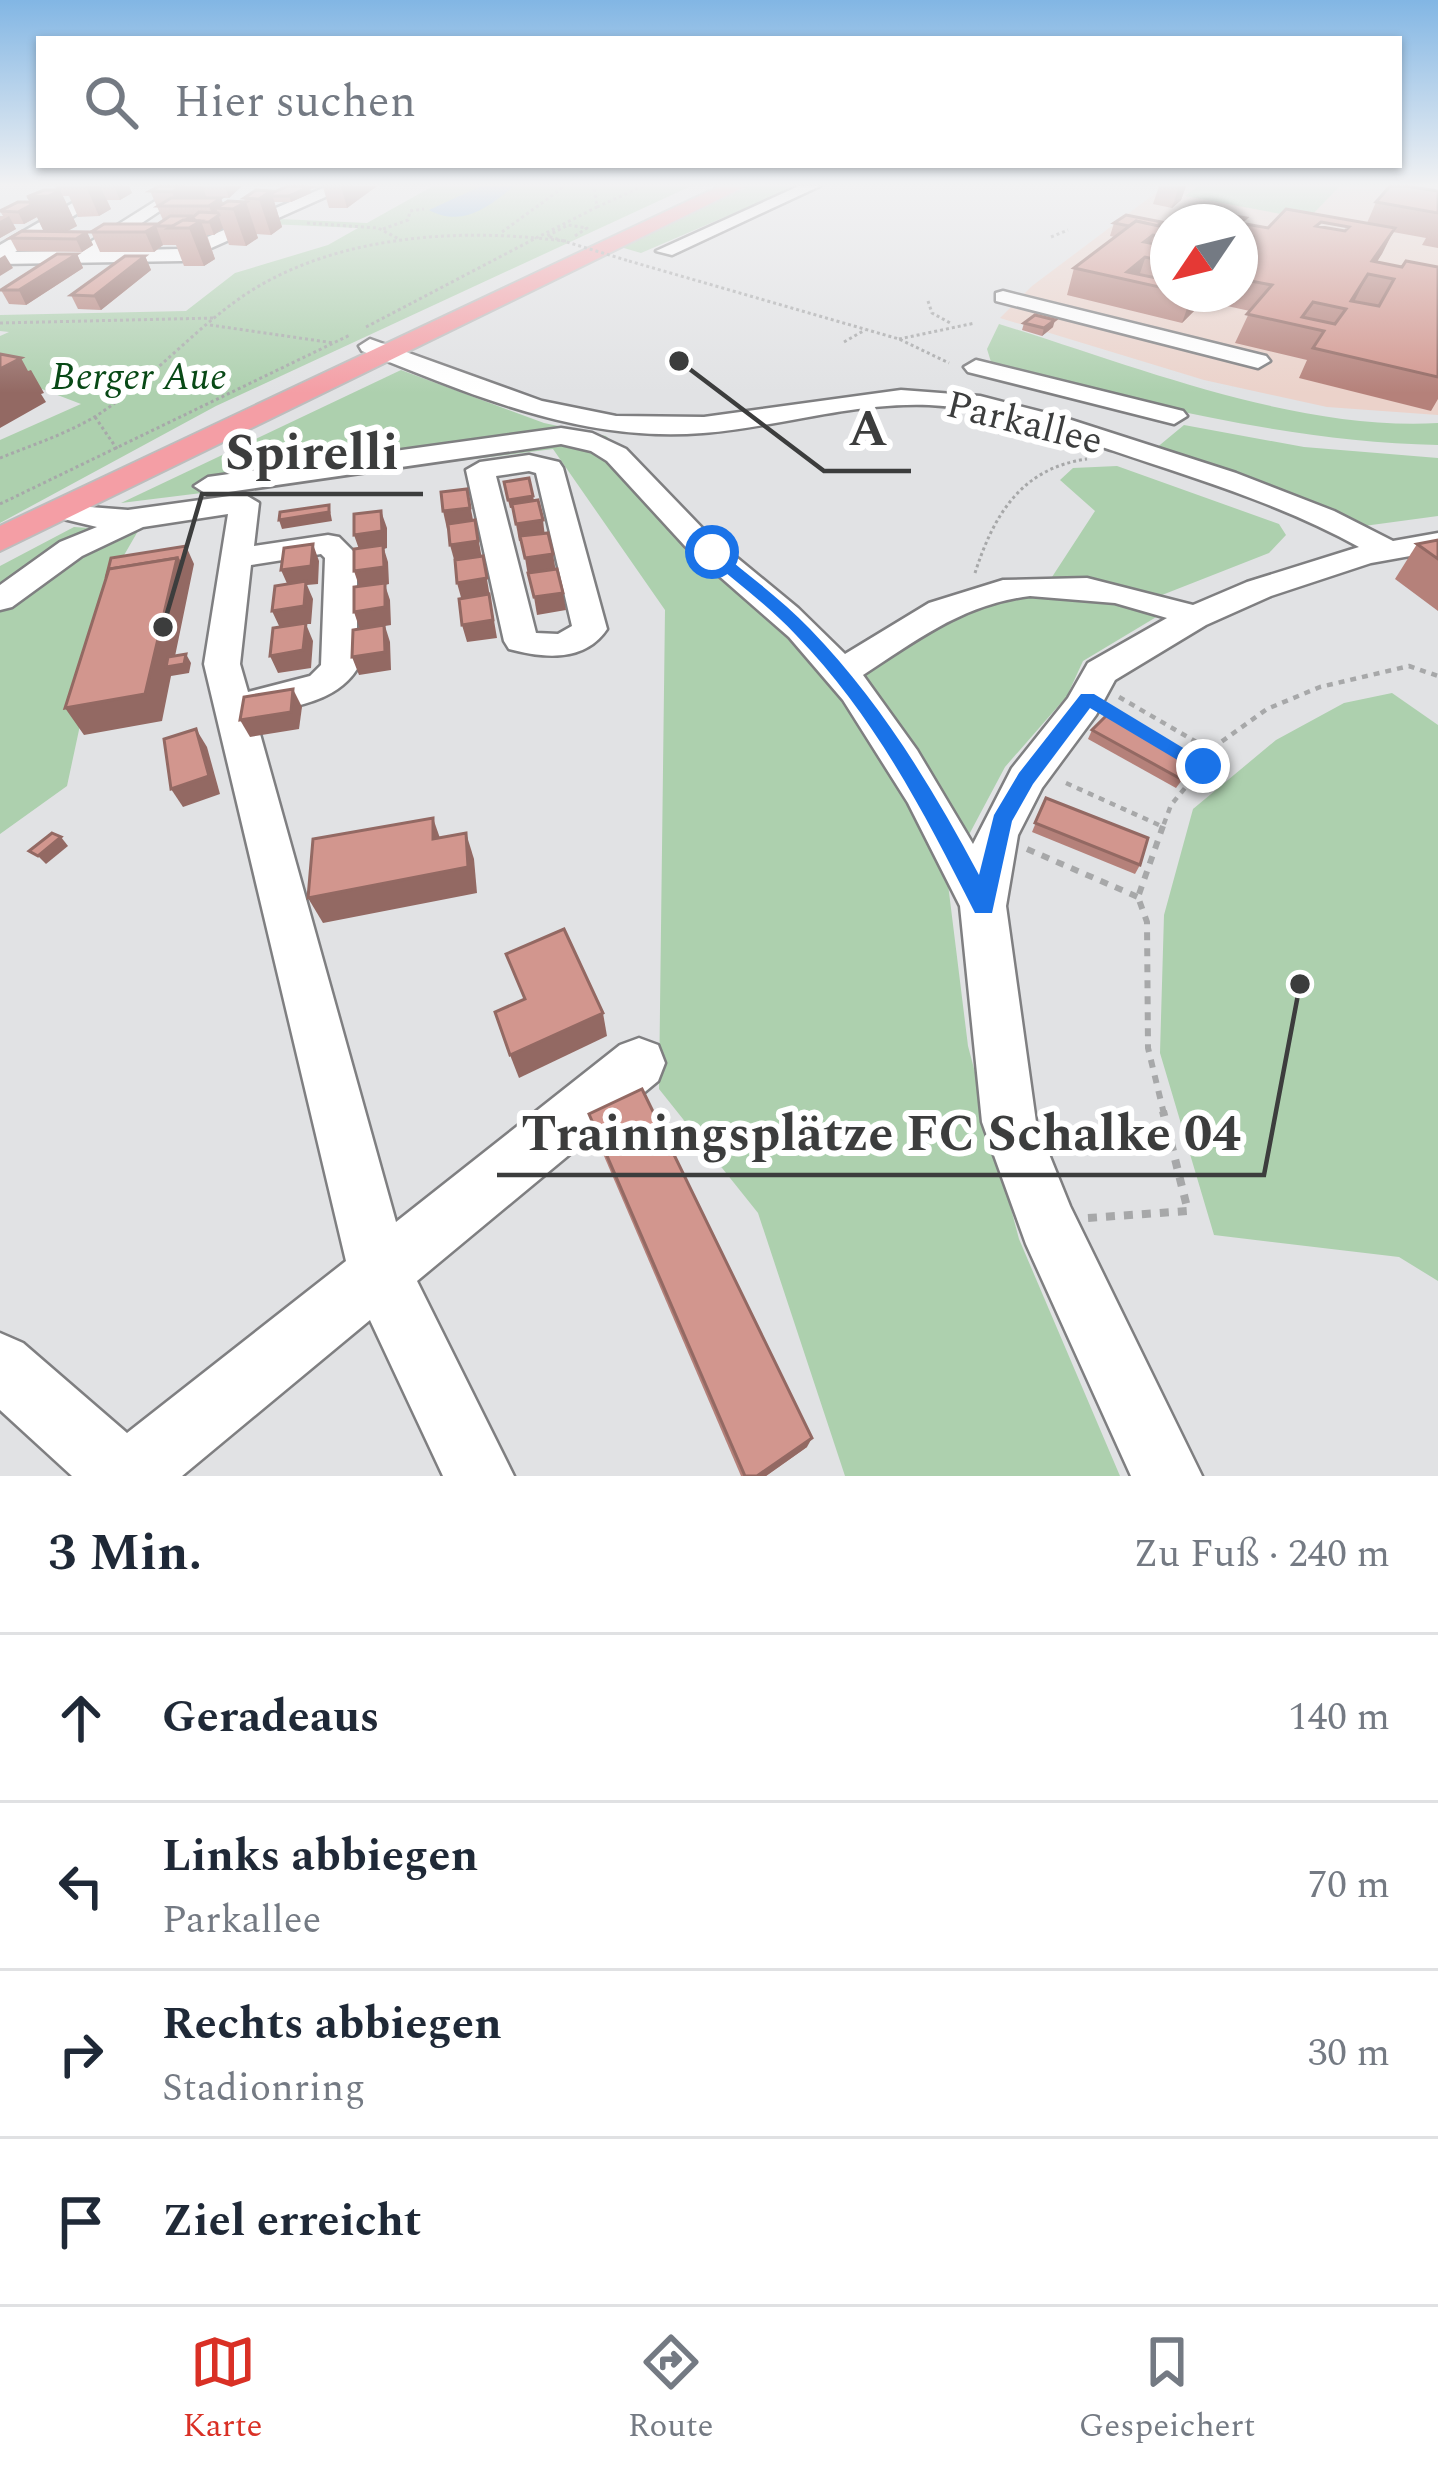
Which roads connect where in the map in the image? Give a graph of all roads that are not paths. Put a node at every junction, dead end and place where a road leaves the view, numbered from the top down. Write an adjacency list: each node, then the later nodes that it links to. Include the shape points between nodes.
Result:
1 (0, 255): 6 (street)
2 (80, 255): 6 (street)
3 (170, 255): 7 (street)
4 (574, 255): 11 (main road)
5 (586, 255): 11 (main road)
6 (74, 259): 7 (street); 8 (street)
7 (142, 259): 9 (street)
8 (38, 281)
9 (109, 283)
10 (1003, 297): 12 (street)
11 (379, 350): 16 (main road); 21 (street, Parkallee, via 555,416 605,425 707,424 842,399 997,406 1106,451 1287,499)
12 (1258, 361)
13 (976, 367): 14 (street)
14 (1174, 416)
15 (480, 470): 15 (street, via 520,641 546,648 577,642 590,629 548,467); 17 (street)
16 (132, 479): 17 (street); 18 (street, via 82,518); 23 (street, via 71,550); 25 (street, via 148,494 588,437 612,449)
17 (244, 502): 22 (street)
18 (61, 510): 19 (main road)
19 (0, 541)
20 (1438, 542): 21 (street)
21 (1387, 550): 24 (street)
22 (239, 558): 26 (street, via 222,664); 26 (street, via 328,544 341,555 339,669 323,685)
23 (0, 600)
24 (1194, 617): 25 (street, via 1156,600 1087,588 1022,588 974,596); 27 (street, via 1102,672 996,835)
25 (839, 674): 27 (street, via 917,778)
26 (233, 709): 29 (street)
27 (983, 906): 33 (street, via 1009,1122 1047,1222)
28 (639, 1064): 29 (street)
29 (379, 1270): 31 (street); 32 (street)
30 (0, 1366): 31 (street)
31 (125, 1476)
32 (478, 1476)
33 (1167, 1476)

